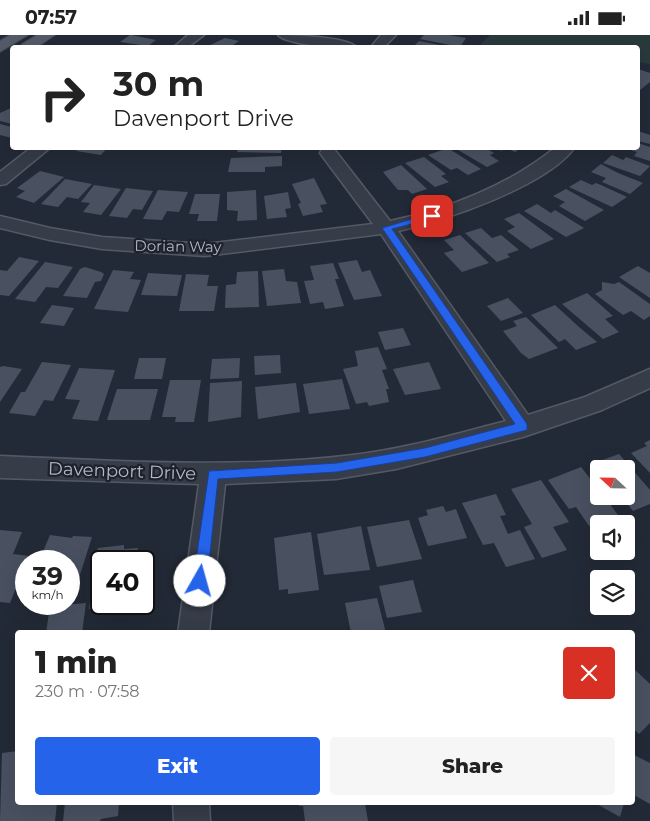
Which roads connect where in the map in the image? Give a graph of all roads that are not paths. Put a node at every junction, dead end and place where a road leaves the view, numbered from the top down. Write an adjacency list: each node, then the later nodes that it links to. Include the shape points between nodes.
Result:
1 (21, 35): 10 (main road)
2 (48, 35): 6 (main road)
3 (197, 35): 7 (street)
4 (285, 35): 8 (street)
5 (389, 35): 9 (street)
6 (30, 45)
7 (183, 45)
8 (338, 45)
9 (379, 45)
10 (0, 47)
11 (39, 150): 14 (street)
12 (563, 150): 16 (street, Dorian Way, via 543,166 512,183 447,212)
13 (328, 153): 16 (street)
14 (0, 180)
15 (0, 222): 16 (street, Dorian Way, via 67,237 138,247 208,250)
16 (386, 228): 18 (street)
17 (650, 378): 18 (street, Davenport Drive, via 623,393)
18 (523, 427): 20 (street, Davenport Drive, via 425,453 337,467)
19 (0, 467): 20 (street, Davenport Drive)
20 (213, 475): 21 (street)
21 (194, 630)
22 (192, 805): 23 (street)
23 (192, 821)

